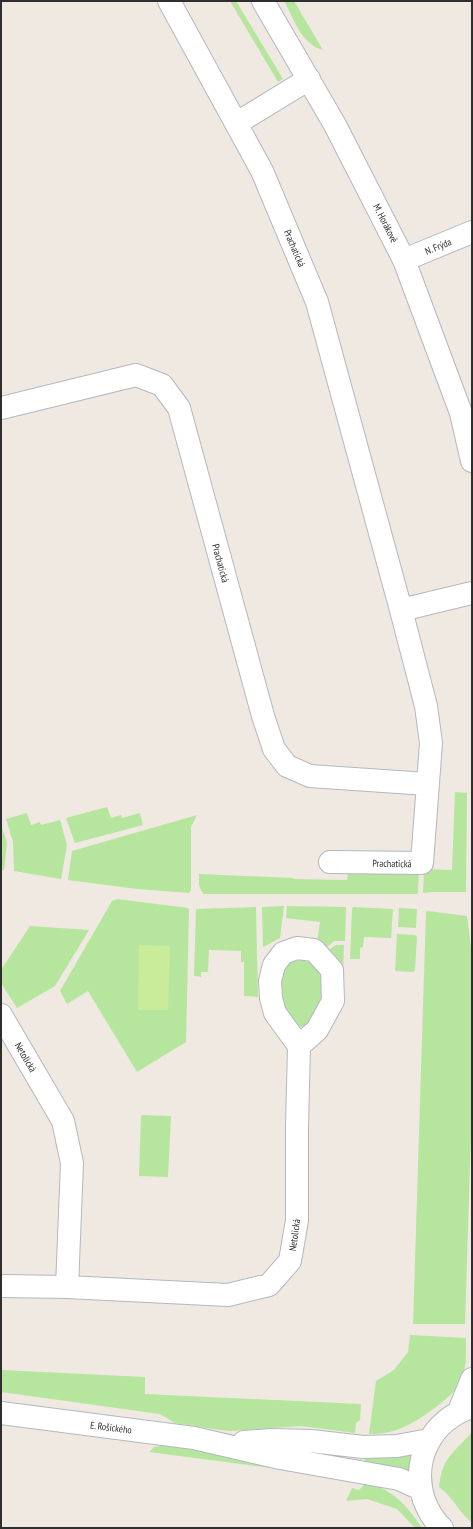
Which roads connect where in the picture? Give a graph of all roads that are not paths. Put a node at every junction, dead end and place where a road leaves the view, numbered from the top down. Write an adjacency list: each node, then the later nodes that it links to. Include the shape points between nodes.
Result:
1 (169, 1): 4 (street, Prachatická)
2 (263, 1): 3 (street, M. Horákové)
3 (309, 80): 4 (street); 6 (street, M. Horákové)
4 (237, 123): 10 (street, Prachatická, via 262,170 317,302)
5 (472, 232): 6 (street, N. Frýda)
6 (404, 260): 8 (street, M. Horákové, via 461,413)
7 (1, 408): 11 (street, Prachatická, via 136,374 162,385 179,408 274,749 286,766 310,776)
8 (472, 461)
9 (472, 593): 10 (street)
10 (401, 610): 11 (street, Prachatická, via 426,706 431,743)
11 (427, 784): 12 (street, Prachatická, via 422,863)
12 (330, 862)
13 (1, 1015): 16 (street, Netolická, via 63,1121 72,1163)
14 (299, 1046): 16 (street, Netolická, via 297,1220 290,1261 269,1285 228,1295)
15 (1, 1286): 16 (street, Netolická)
16 (67, 1287)
17 (472, 1379): 18 (street)
18 (465, 1409): 20 (street, via 442,1424)
19 (1, 1413): 21 (street, E. Rošického, via 194,1438)
20 (429, 1440): 21 (street, E. Rošického, via 397,1446 363,1447 272,1440); 22 (street, via 420,1467)
21 (221, 1444): 22 (street, E. Rošického, via 280,1458 399,1479)
22 (421, 1489): 23 (street, via 427,1508)
23 (442, 1528)

